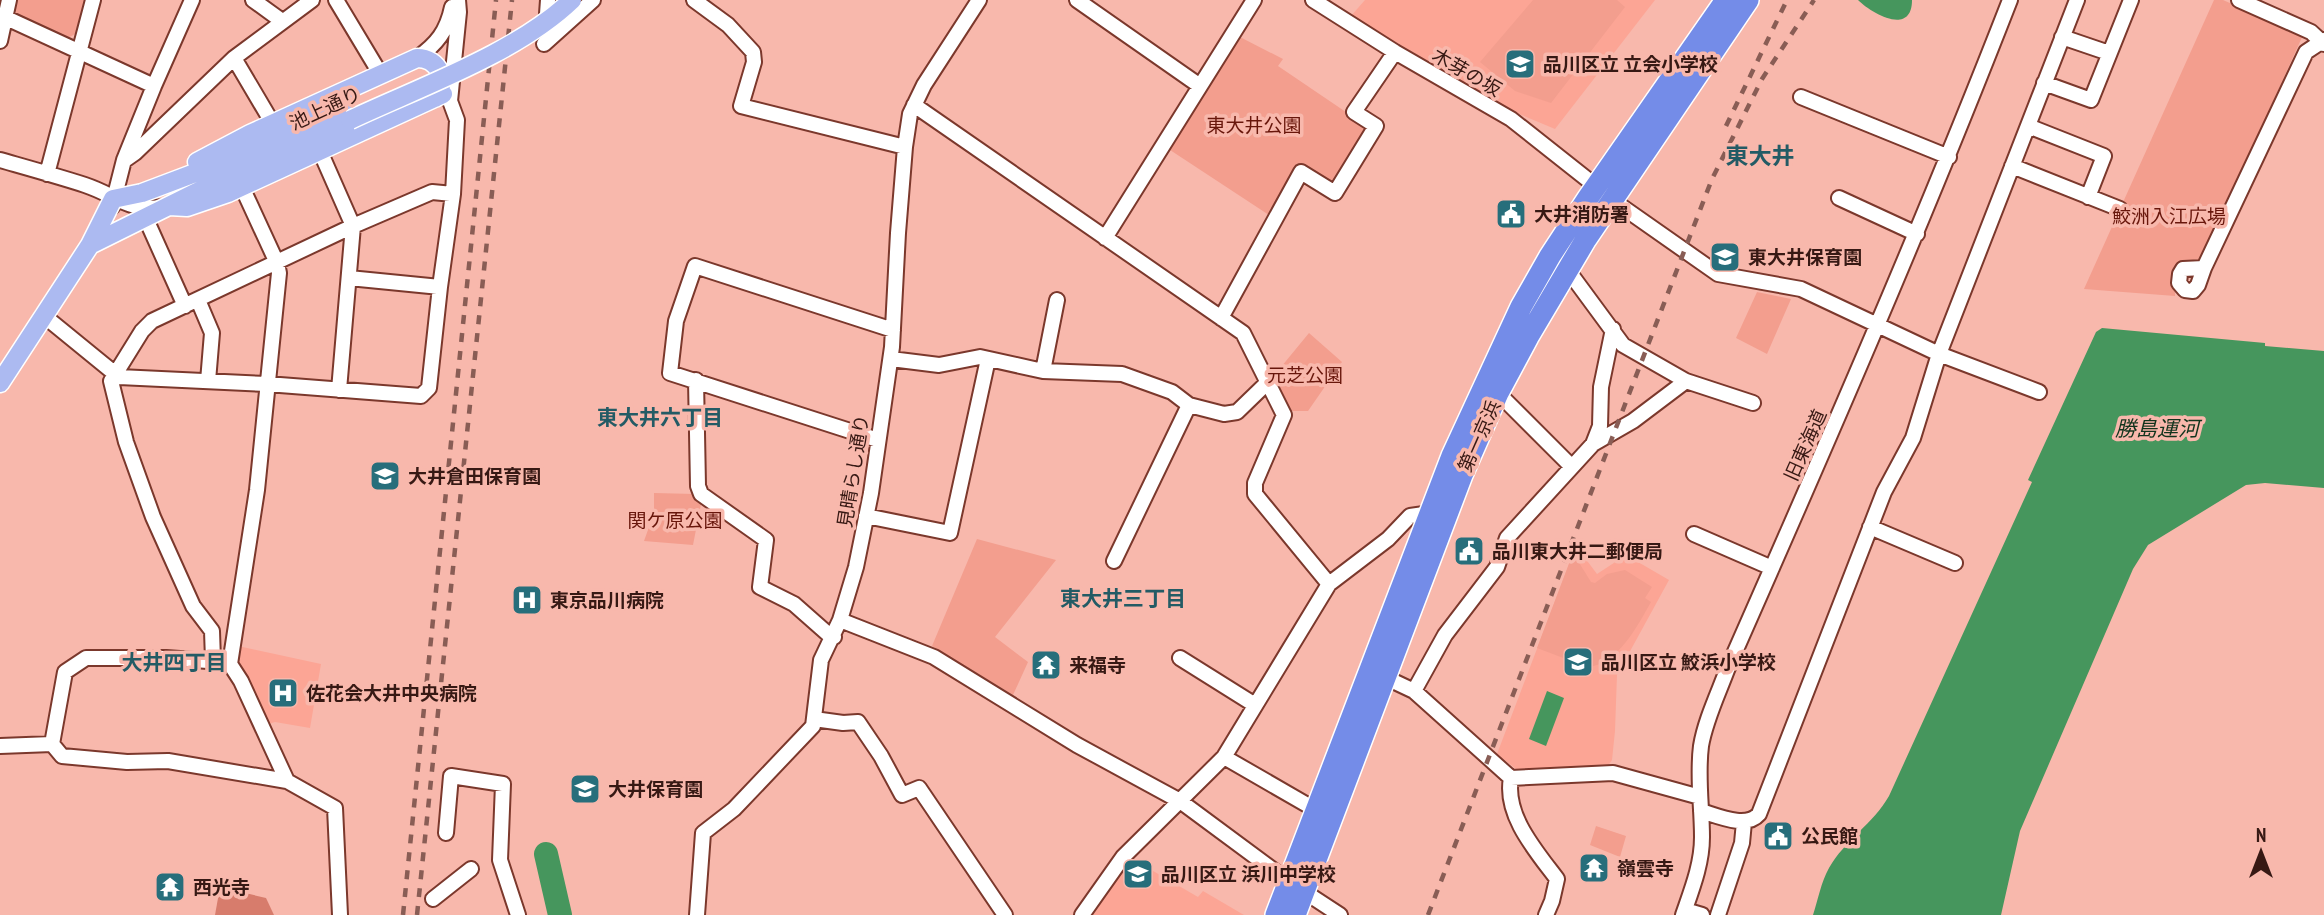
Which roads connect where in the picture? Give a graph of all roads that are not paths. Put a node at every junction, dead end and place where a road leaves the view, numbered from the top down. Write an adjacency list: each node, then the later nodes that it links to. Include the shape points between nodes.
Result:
1 (9, 0): 22 (street)
2 (93, 0): 27 (street)
3 (192, 0): 34 (street)
4 (253, 0): 23 (street)
5 (312, 0): 23 (street)
6 (336, 0): 32 (street)
7 (456, 0): 31 (street, via 449,24); 36 (street, via 459,12)
8 (551, 0): 10 (street, via 544,44); 39 (main road, 池上通り, via 491,41)
9 (572, 0): 39 (main road, 池上通り, bridge, via 537,28 492,54)
10 (593, 0)
11 (694, 0): 42 (street, via 753,52 741,106)
12 (979, 0): 38 (street, 見晴らし通り)
13 (1077, 0): 35 (street)
14 (1254, 0): 35 (street)
15 (1313, 0): 28 (street, 木芽の坂)
16 (1726, 0): 51 (highway, 第一京浜)
17 (1748, 0): 51 (highway, 第一京浜)
18 (2010, 0): 44 (street, 旧東海道)
19 (2077, 0): 24 (street)
20 (2131, 0): 29 (street)
21 (2239, 0): 26 (street)
22 (3, 17): 25 (street); 27 (street)
23 (282, 20): 30 (street)
24 (2062, 37): 29 (street); 33 (street)
25 (0, 41)
26 (2323, 42): 65 (street, via 2306,52)
27 (79, 51): 34 (street); 48 (street)
28 (1395, 52): 51 (street, 木芽の坂, via 1511,119); 72 (street, via 1354,113 1376,127 1335,193 1301,172)
29 (2109, 53): 33 (street, via 2091,100)
30 (234, 58): 40 (street); 46 (street)
31 (416, 58): 32 (main road); 36 (main road, via 430,61 441,72)
32 (381, 75): 40 (main road)
33 (2044, 83): 41 (street)
34 (154, 86): 46 (street)
35 (1200, 86): 62 (street)
36 (443, 94): 43 (main road); 52 (street, via 457,120)
37 (1801, 97): 44 (street)
38 (914, 105): 42 (street, 見晴らし通り); 62 (street)
39 (348, 114): 49 (main road, 池上通り); 56 (main road, 池上通り)
40 (273, 124): 49 (main road)
41 (2028, 125): 47 (street); 53 (street, via 2105,156)
42 (905, 147): 75 (street, 見晴らし通り)
43 (320, 151): 50 (main road); 59 (street)
44 (1949, 157): 60 (street, 旧東海道)
45 (0, 160): 48 (street)
46 (124, 160): 55 (street)
47 (2012, 166): 53 (street); 76 (street)
48 (47, 174): 55 (street, via 89,186)
49 (162, 185): 55 (main road, 池上通り)
50 (242, 187): 56 (main road, via 187,207); 64 (street)
51 (1604, 192): 66 (highway, 第一京浜); 73 (street, 木芽の坂, via 1718,274 1801,289); 95 (highway, 第一京浜, via 1550,256 1521,307 1475,402)
52 (453, 194): 59 (street, via 432,192); 68 (street)
53 (2088, 197): 57 (street)
54 (1839, 198): 60 (street)
55 (113, 199): 56 (street, via 136,206); 61 (street); 63 (main road, 池上通り)
56 (169, 206): 58 (main road, 池上通り)
57 (2120, 209)
58 (146, 219): 61 (main road, 池上通り); 70 (street)
59 (352, 226): 64 (street); 67 (street)
60 (1917, 233): 73 (street, 旧東海道)
61 (107, 236): 63 (main road, 池上通り)
62 (1105, 238): 72 (street)
63 (90, 245): 71 (main road, 池上通り)
64 (277, 264): 70 (street); 86 (street)
65 (2204, 268)
66 (1567, 269): 74 (street); 89 (highway, 第一京浜)
67 (349, 278): 68 (street); 87 (street)
68 (440, 287): 87 (street, via 429,388 421,396)
69 (1058, 300): 79 (street)
70 (191, 303): 80 (street, via 145,325); 82 (street, via 212,333)
71 (43, 315): 80 (street); 85 (main road, 池上通り)
72 (1222, 318): 84 (street, via 1243,333)
73 (1878, 326): 76 (street, 木芽の坂); 101 (street, 旧東海道)
74 (1613, 329): 83 (street, via 1623,345); 93 (street, via 1601,387 1600,426)
75 (894, 330): 77 (street, 見晴らし通り); 81 (street, via 695,266 676,321 670,373)
76 (1939, 354): 88 (street, 木芽の坂); 97 (street, via 1913,438)
77 (891, 359): 78 (street, via 939,365); 92 (street, 見晴らし通り)
78 (988, 359): 79 (street); 96 (street, via 950,534)
79 (1043, 372): 91 (street, via 1122,374 1172,391)
80 (116, 375): 82 (street); 106 (street, via 111,381 126,442 193,606 212,631)
81 (696, 380): 92 (street); 104 (street, via 701,494 766,540 760,587 794,604)
82 (208, 381): 86 (street)
83 (1686, 381): 90 (street); 93 (street)
84 (1268, 382): 91 (street, via 1237,412 1224,414); 102 (street, via 1284,415 1255,494)
85 (0, 383)
86 (267, 384): 87 (street); 107 (street, via 257,490)
87 (339, 390)
88 (2039, 391)
89 (1498, 393): 94 (street); 108 (highway, 第一京浜)
90 (1753, 403)
91 (1189, 405): 99 (street)
92 (878, 439): 96 (street, 見晴らし通り)
93 (1593, 444): 94 (street)
94 (1572, 467): 109 (street, via 1507,538 1497,567 1445,635)
95 (1431, 513): 102 (street, via 1410,516); 108 (highway, 第一京浜)
96 (866, 516): 103 (street, 見晴らし通り)
97 (1870, 527): 100 (street); 120 (street, via 1759,814)
98 (1694, 534): 101 (street)
99 (1114, 561)
100 (1955, 563)
101 (1772, 568): 118 (street, 旧東海道, via 1713,706 1702,744)
102 (1329, 584): 110 (street)
103 (840, 621): 104 (street, 見晴らし通り); 117 (street, via 934,657)
104 (834, 637): 111 (street, 見晴らし通り, via 821,660)
105 (1180, 658): 110 (street)
106 (213, 660): 107 (street); 112 (street, via 86,658 65,672)
107 (230, 664): 116 (street)
108 (1377, 674): 109 (street); 119 (highway, 第一京浜); 123 (highway, 第一京浜)
109 (1414, 691): 115 (street)
110 (1255, 705): 114 (street)
111 (814, 719): 128 (street, 見晴らし通り, via 813,726 734,809 703,833); 129 (street, via 858,722 902,795 919,788)
112 (52, 744): 113 (street); 116 (street, via 62,756 168,761)
113 (0, 746)
114 (1224, 757): 117 (street); 119 (street)
115 (1511, 778): 118 (street, via 1613,773); 134 (street, via 1508,792 1517,818 1557,879)
116 (287, 781): 126 (street, via 335,808)
117 (1180, 802): 123 (street); 130 (street, via 1123,857)
118 (1700, 804): 120 (street); 125 (street, 旧東海道, via 1699,867)
119 (1315, 810): 123 (highway, 第一京浜)
120 (1744, 822): 136 (street, via 1742,843)
121 (446, 833): 127 (street, via 451,776 503,784 500,860)
122 (471, 869): 124 (street)
123 (1296, 886): 131 (highway, 第一京浜); 132 (highway, 第一京浜); 133 (street)
124 (433, 899)
125 (1684, 913): 135 (street)
126 (340, 915)
127 (518, 915)
128 (697, 915)
129 (1005, 915)
130 (1082, 915)
131 (1276, 915)
132 (1295, 915)
133 (1340, 915)
134 (1546, 915)
135 (1702, 915)
136 (1717, 915)

